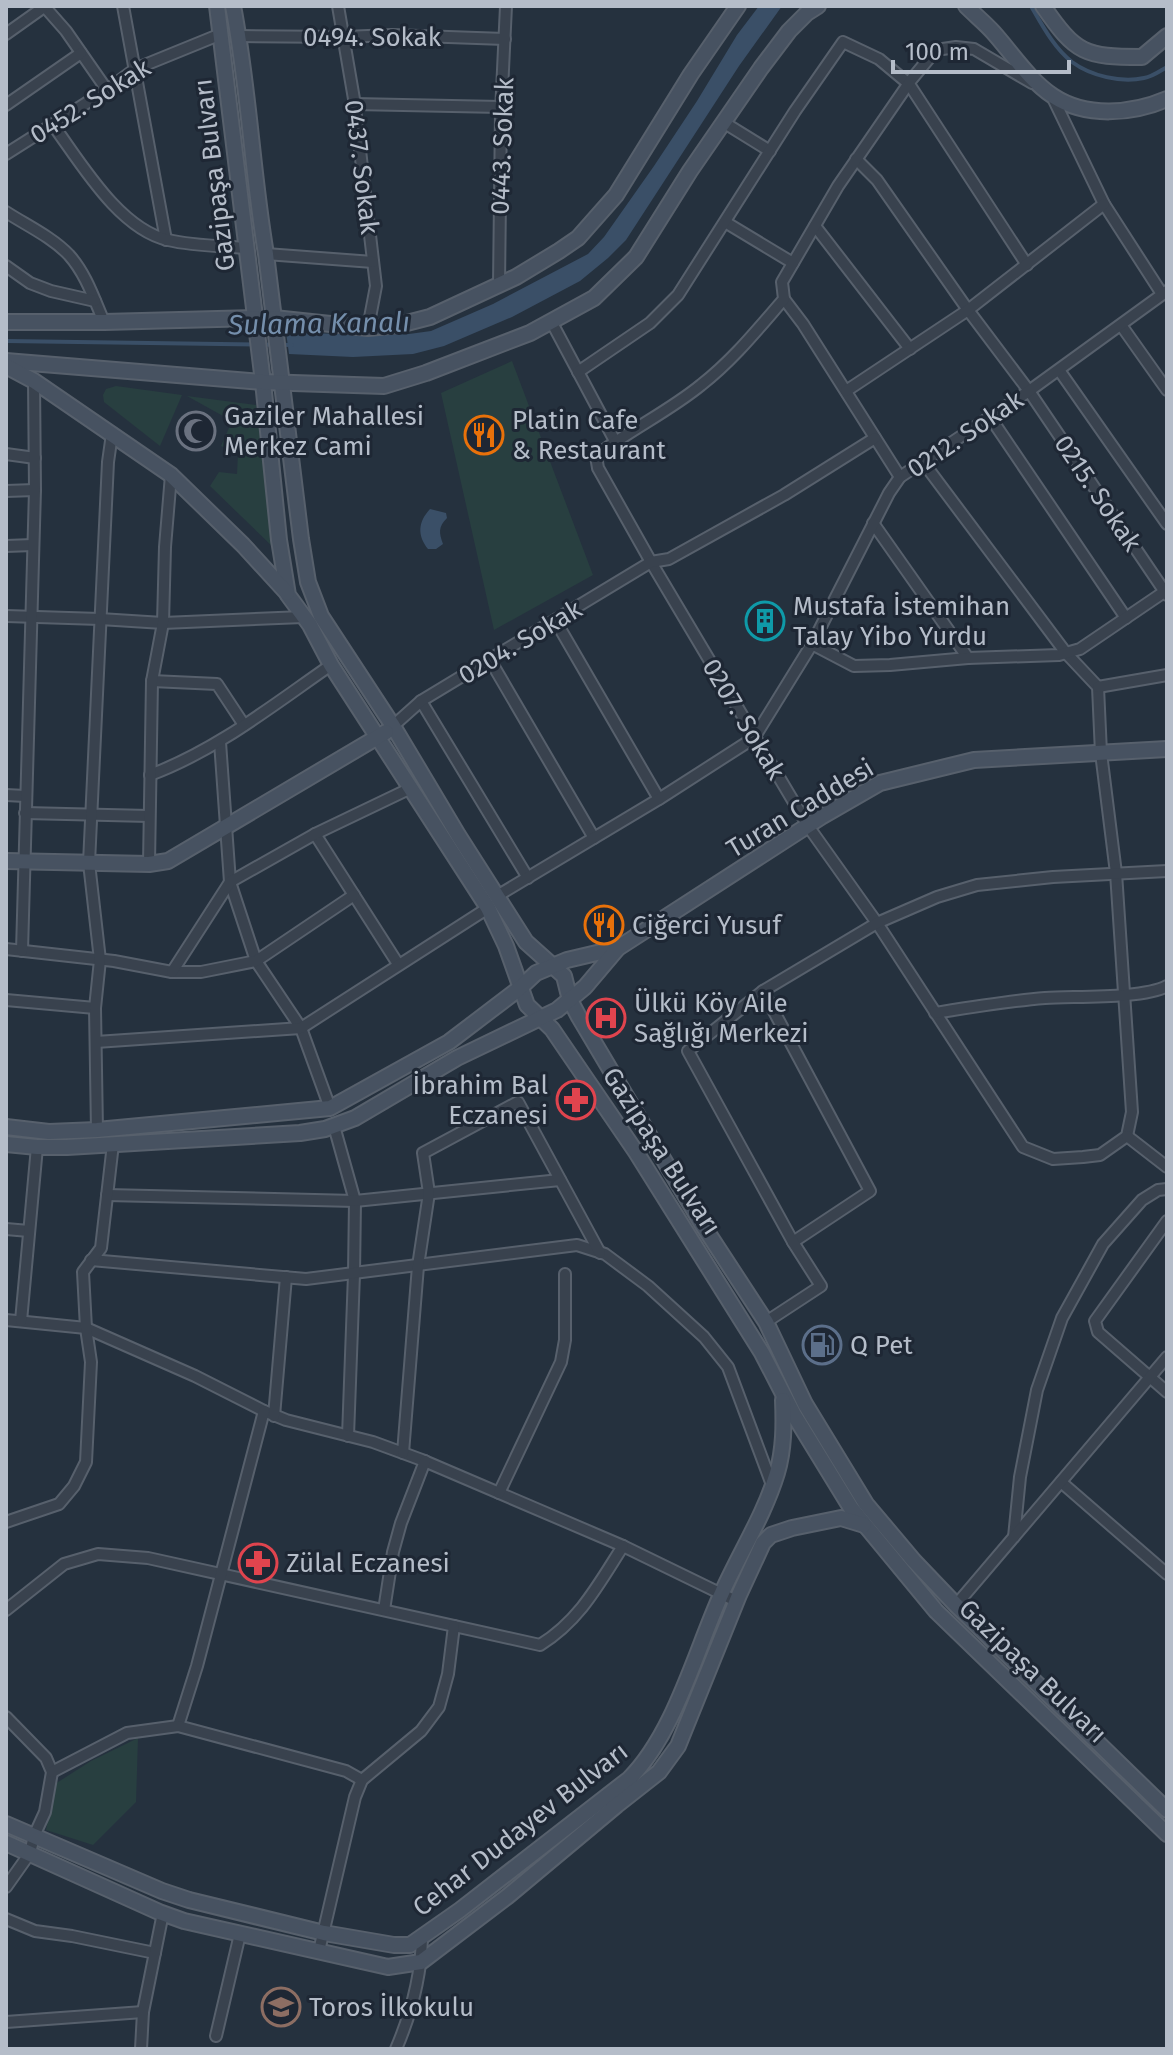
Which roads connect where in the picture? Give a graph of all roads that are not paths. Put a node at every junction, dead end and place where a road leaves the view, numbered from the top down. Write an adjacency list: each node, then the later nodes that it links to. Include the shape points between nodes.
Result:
1 (44, 6): 11 (street); 17 (street)
2 (217, 6): 12 (street, Gazipaşa Bulvarı)
3 (233, 6): 13 (street, Gazipaşa Bulvarı)
4 (338, 6): 15 (street, 0437. Sokak)
5 (506, 6): 16 (street, 0443. Sokak)
6 (738, 6): 42 (street, via 616,195 578,238)
7 (818, 6): 26 (street, via 789,31)
8 (966, 6): 21 (street)
9 (1043, 6): 14 (street, via 1075,46 1090,53 1142,57)
10 (122, 7): 18 (street)
11 (6, 34)
12 (221, 34): 18 (street, 0452. Sokak); 36 (street, Gazipaşa Bulvarı)
13 (239, 36): 15 (street, 0494. Sokak); 37 (street, Gazipaşa Bulvarı)
14 (1167, 36)
15 (344, 37): 16 (street, 0494. Sokak); 23 (street, 0437. Sokak)
16 (505, 39): 25 (street, 0443. Sokak)
17 (81, 53): 20 (street); 24 (street)
18 (135, 69): 20 (street, 0452. Sokak); 35 (street)
19 (909, 84): 21 (street, via 936,50 956,47 974,49); 28 (street, via 879,59 843,42); 30 (street); 40 (street)
20 (107, 90): 27 (street, 0452. Sokak)
21 (1052, 96): 22 (street, via 1106,111 1128,111); 31 (street)
22 (1167, 99)
23 (354, 104): 25 (street); 38 (street, 0437. Sokak)
24 (6, 105)
25 (501, 107): 42 (street, 0443. Sokak)
26 (723, 122): 28 (street); 48 (street, via 636,257 594,298)
27 (53, 125): 29 (street, 0452. Sokak); 35 (street, via 116,209)
28 (770, 151): 33 (street)
29 (6, 154)
30 (856, 159): 34 (street); 46 (street, 0215. Sokak, via 877,180)
31 (1104, 204): 40 (street); 43 (street)
32 (6, 212): 45 (street, via 62,248)
33 (725, 222): 39 (street); 57 (street, via 678,295 650,323)
34 (815, 226): 39 (street); 54 (street)
35 (166, 240): 36 (street)
36 (247, 248): 47 (street, Gazipaşa Bulvarı)
37 (266, 254): 38 (street); 51 (street, Gazipaşa Bulvarı)
38 (373, 262): 53 (street, 0437. Sokak, via 376,286)
39 (793, 263): 44 (street, via 782,282)
40 (1027, 265): 46 (street)
41 (6, 266): 45 (street, via 30,283)
42 (499, 285): 53 (street, via 430,317)
43 (1165, 293): 52 (street, 0212. Sokak)
44 (784, 299): 62 (street); 67 (street, via 740,351 699,387)
45 (95, 301): 50 (street)
46 (968, 310): 54 (street); 63 (street, 0215. Sokak)
47 (255, 318): 50 (street); 59 (street, Gazipaşa Bulvarı)
48 (551, 321): 57 (street); 60 (street, via 384,386)
49 (6, 322): 50 (street)
50 (104, 322)
51 (275, 324): 53 (street); 60 (street, Gazipaşa Bulvarı)
52 (1121, 325): 56 (street, 0212. Sokak); 61 (street)
53 (368, 328)
54 (910, 349): 62 (street)
55 (6, 364): 58 (street); 59 (street)
56 (1059, 370): 63 (street, 0212. Sokak); 76 (street)
57 (578, 372): 67 (street)
58 (34, 381): 65 (street); 69 (street)
59 (263, 382): 60 (street); 81 (street, Gazipaşa Bulvarı)
60 (281, 382): 99 (street, Gazipaşa Bulvarı, via 308,582 321,616)
61 (1167, 390)
62 (846, 391): 66 (street)
63 (1029, 391): 64 (street, 0212. Sokak); 80 (street, 0215. Sokak)
64 (990, 417): 70 (street, 0212. Sokak); 85 (street)
65 (112, 434): 71 (street); 86 (street)
66 (875, 438): 72 (street); 79 (street, 0204. Sokak, via 745,517 669,559)
67 (615, 441): 79 (street, 0207. Sokak, via 596,456 598,468)
68 (6, 454): 69 (street)
69 (35, 458): 73 (street)
70 (923, 462): 72 (street, 0212. Sokak); 90 (street)
71 (171, 475): 81 (street); 88 (street)
72 (900, 477): 75 (street, 0212. Sokak)
73 (35, 490): 74 (street); 77 (street)
74 (6, 491)
75 (873, 523): 89 (street, 0212. Sokak); 91 (street)
76 (1167, 524)
77 (33, 545): 78 (street); 84 (street)
78 (6, 546)
79 (651, 562): 87 (street, 0204. Sokak); 101 (street, 0207. Sokak)
80 (1166, 592): 85 (street)
81 (288, 595): 83 (street, Gazipaşa Bulvarı)
82 (6, 616): 84 (street)
83 (303, 617): 88 (street); 93 (street, Gazipaşa Bulvarı)
84 (32, 618): 86 (street); 108 (street)
85 (1126, 618): 90 (street)
86 (100, 619): 88 (street); 111 (street)
87 (555, 620): 92 (street, 0204. Sokak); 109 (street)
88 (163, 623): 95 (street)
89 (812, 644): 91 (street, via 854,666); 101 (street, 0212. Sokak)
90 (1066, 653): 91 (street); 96 (street)
91 (968, 658)
92 (490, 660): 97 (street, 0204. Sokak); 116 (street)
93 (331, 665): 98 (street); 100 (street, Gazipaşa Bulvarı)
94 (1167, 675): 96 (street)
95 (152, 681): 98 (street, via 217,684); 105 (street)
96 (1098, 687): 104 (street)
97 (421, 701): 99 (street, 0204. Sokak); 123 (street)
98 (244, 725): 102 (street)
99 (393, 726): 100 (street); 126 (street, Gazipaşa Bulvarı)
100 (379, 738): 106 (street, Gazipaşa Bulvarı); 113 (street)
101 (754, 738): 109 (street, 0212. Sokak); 114 (street, 0207. Sokak)
102 (220, 742): 105 (street); 113 (street)
103 (1167, 749): 104 (street, Turan Caddesi)
104 (1101, 753): 114 (street, Turan Caddesi, via 974,760 880,783); 122 (street)
105 (150, 775): 112 (street)
106 (411, 788): 115 (street); 126 (street, Gazipaşa Bulvarı)
107 (6, 795): 108 (street)
108 (25, 796): 110 (street)
109 (659, 799): 116 (street, 0212. Sokak)
110 (25, 813): 111 (street); 118 (street)
111 (91, 815): 112 (street); 119 (street)
112 (149, 816): 120 (street)
113 (227, 825): 120 (street, via 168,861); 124 (street)
114 (808, 826): 127 (street, 0207. Sokak); 128 (street, Turan Caddesi)
115 (315, 834): 124 (street); 125 (street)
116 (594, 838): 123 (street, 0212. Sokak)
117 (6, 861): 118 (street)
118 (23, 861): 119 (street); 130 (street)
119 (89, 863): 120 (street); 131 (street)
120 (149, 864)
121 (1167, 871): 122 (street)
122 (1116, 873): 127 (street, via 977,885); 139 (street)
123 (528, 878): 126 (street, 0212. Sokak)
124 (230, 882): 132 (street); 135 (street)
125 (354, 895): 132 (street); 133 (street)
126 (492, 902): 133 (street, 0212. Sokak); 134 (street, Gazipaşa Bulvarı); 137 (street, Gazipaşa Bulvarı)
127 (877, 923): 138 (street); 143 (street, 0207. Sokak)
128 (618, 948): 134 (street); 141 (street)
129 (6, 949): 130 (street)
130 (22, 951): 131 (street)
131 (100, 960): 135 (street); 142 (street)
132 (256, 961): 135 (street); 145 (street)
133 (398, 964): 145 (street, 0212. Sokak)
134 (553, 967): 137 (street, via 536,973); 141 (street, Gazipaşa Bulvarı, via 564,976)
135 (172, 972)
136 (1167, 986): 139 (street)
137 (520, 988): 144 (street, Gazipaşa Bulvarı); 147 (street, via 449,1042)
138 (763, 991): 164 (street, via 688,1051); 164 (street, via 870,1191)
139 (1125, 994): 143 (street); 151 (street, via 1132,1112)
140 (6, 1000): 142 (street)
141 (570, 1000): 144 (street); 173 (street, Gazipaşa Bulvarı)
142 (95, 1008): 146 (street)
143 (935, 1013): 151 (street, 0207. Sokak, via 1023,1147 1053,1159 1083,1157 1100,1155)
144 (539, 1018): 148 (street); 178 (street, Gazipaşa Bulvarı, via 552,1029 658,1187 762,1353)
145 (301, 1028): 146 (street); 147 (street)
146 (96, 1042): 150 (street)
147 (330, 1108): 150 (street)
148 (334, 1126): 153 (street, via 300,1133); 160 (street)
149 (6, 1127): 150 (street)
150 (97, 1130)
151 (1127, 1136): 155 (street)
152 (6, 1144): 154 (street)
153 (113, 1144): 154 (street); 159 (street)
154 (37, 1147): 163 (street)
155 (1167, 1167)
156 (560, 1180): 158 (street); 158 (street, via 518,1102 423,1153); 165 (street)
157 (1167, 1189): 188 (street, via 1142,1200 1103,1244 1062,1318 1037,1390)
158 (429, 1193): 160 (street); 167 (street)
159 (107, 1195): 160 (street); 166 (street, via 101,1248)
160 (355, 1201): 168 (street)
161 (1166, 1223): 176 (street, via 1095,1321 1098,1332)
162 (6, 1229): 163 (street)
163 (29, 1231): 172 (street)
164 (793, 1242): 173 (street, via 821,1286)
165 (600, 1253): 167 (street, via 577,1245); 184 (street, via 648,1286 704,1337 728,1367)
166 (91, 1260): 170 (street); 174 (street, via 83,1272)
167 (418, 1266): 168 (street); 181 (street)
168 (354, 1274): 170 (street); 180 (street)
169 (565, 1274): 185 (street, via 561,1362)
170 (286, 1277): 179 (street)
171 (6, 1320): 172 (street)
172 (21, 1321): 174 (street)
173 (766, 1322): 194 (street, Gazipaşa Bulvarı, via 805,1404 866,1504)
174 (86, 1328): 179 (street); 186 (street, via 91,1362 86,1462 59,1504)
175 (1167, 1357): 176 (street)
176 (1150, 1378): 177 (street); 183 (street)
177 (1167, 1392)
178 (783, 1396): 184 (street, Cehar Dudayev Bulvarı, via 784,1434); 187 (street, Gazipaşa Bulvarı)
179 (269, 1414): 180 (street); 190 (street)
180 (348, 1436): 181 (street)
181 (403, 1453): 182 (street)
182 (425, 1461): 185 (street); 196 (street, via 393,1552)
183 (1061, 1482): 188 (street); 191 (street)
184 (772, 1485): 192 (street, Cehar Dudayev Bulvarı)
185 (499, 1493): 189 (street)
186 (6, 1522)
187 (864, 1525): 193 (street, Cehar Dudayev Bulvarı, via 841,1518 771,1535); 204 (street, Gazipaşa Bulvarı, via 936,1611)
188 (1014, 1537): 194 (street)
189 (623, 1546): 192 (street); 197 (street, via 578,1614 540,1645)
190 (222, 1574): 195 (street, via 148,1558 98,1554 64,1564); 196 (street); 199 (street)
191 (1167, 1574)
192 (722, 1594): 193 (street); 213 (street, Cehar Dudayev Bulvarı, via 665,1731 645,1763)
193 (736, 1601): 216 (street, Cehar Dudayev Bulvarı, via 678,1746 659,1772)
194 (956, 1605): 202 (street, Gazipaşa Bulvarı)
195 (6, 1610)
196 (384, 1610): 197 (street)
197 (454, 1626): 201 (street, via 439,1707 421,1731)
198 (6, 1717): 200 (street, via 46,1758)
199 (178, 1726): 200 (street, via 127,1733); 201 (street, via 346,1771)
200 (52, 1772): 205 (street, via 45,1812)
201 (362, 1780): 211 (street)
202 (1167, 1810)
203 (6, 1824): 205 (street, Cehar Dudayev Bulvarı)
204 (1167, 1834)
205 (34, 1836): 207 (street); 211 (street, Cehar Dudayev Bulvarı, via 162,1891)
206 (6, 1843): 207 (street)
207 (30, 1853): 208 (street); 209 (street)
208 (6, 1887)
209 (163, 1913): 212 (street); 215 (street)
210 (6, 1919): 215 (street, via 35,1931)
211 (324, 1933): 213 (street, Cehar Dudayev Bulvarı, via 394,1945); 214 (street)
212 (240, 1934): 214 (street); 219 (street)
213 (422, 1938): 216 (street)
214 (319, 1951): 216 (street, via 388,1967)
215 (155, 1953): 217 (street)
216 (421, 1962): 221 (street)
217 (143, 2012): 218 (street); 220 (street)
218 (6, 2022)
219 (216, 2036)
220 (141, 2049)
221 (396, 2049)

